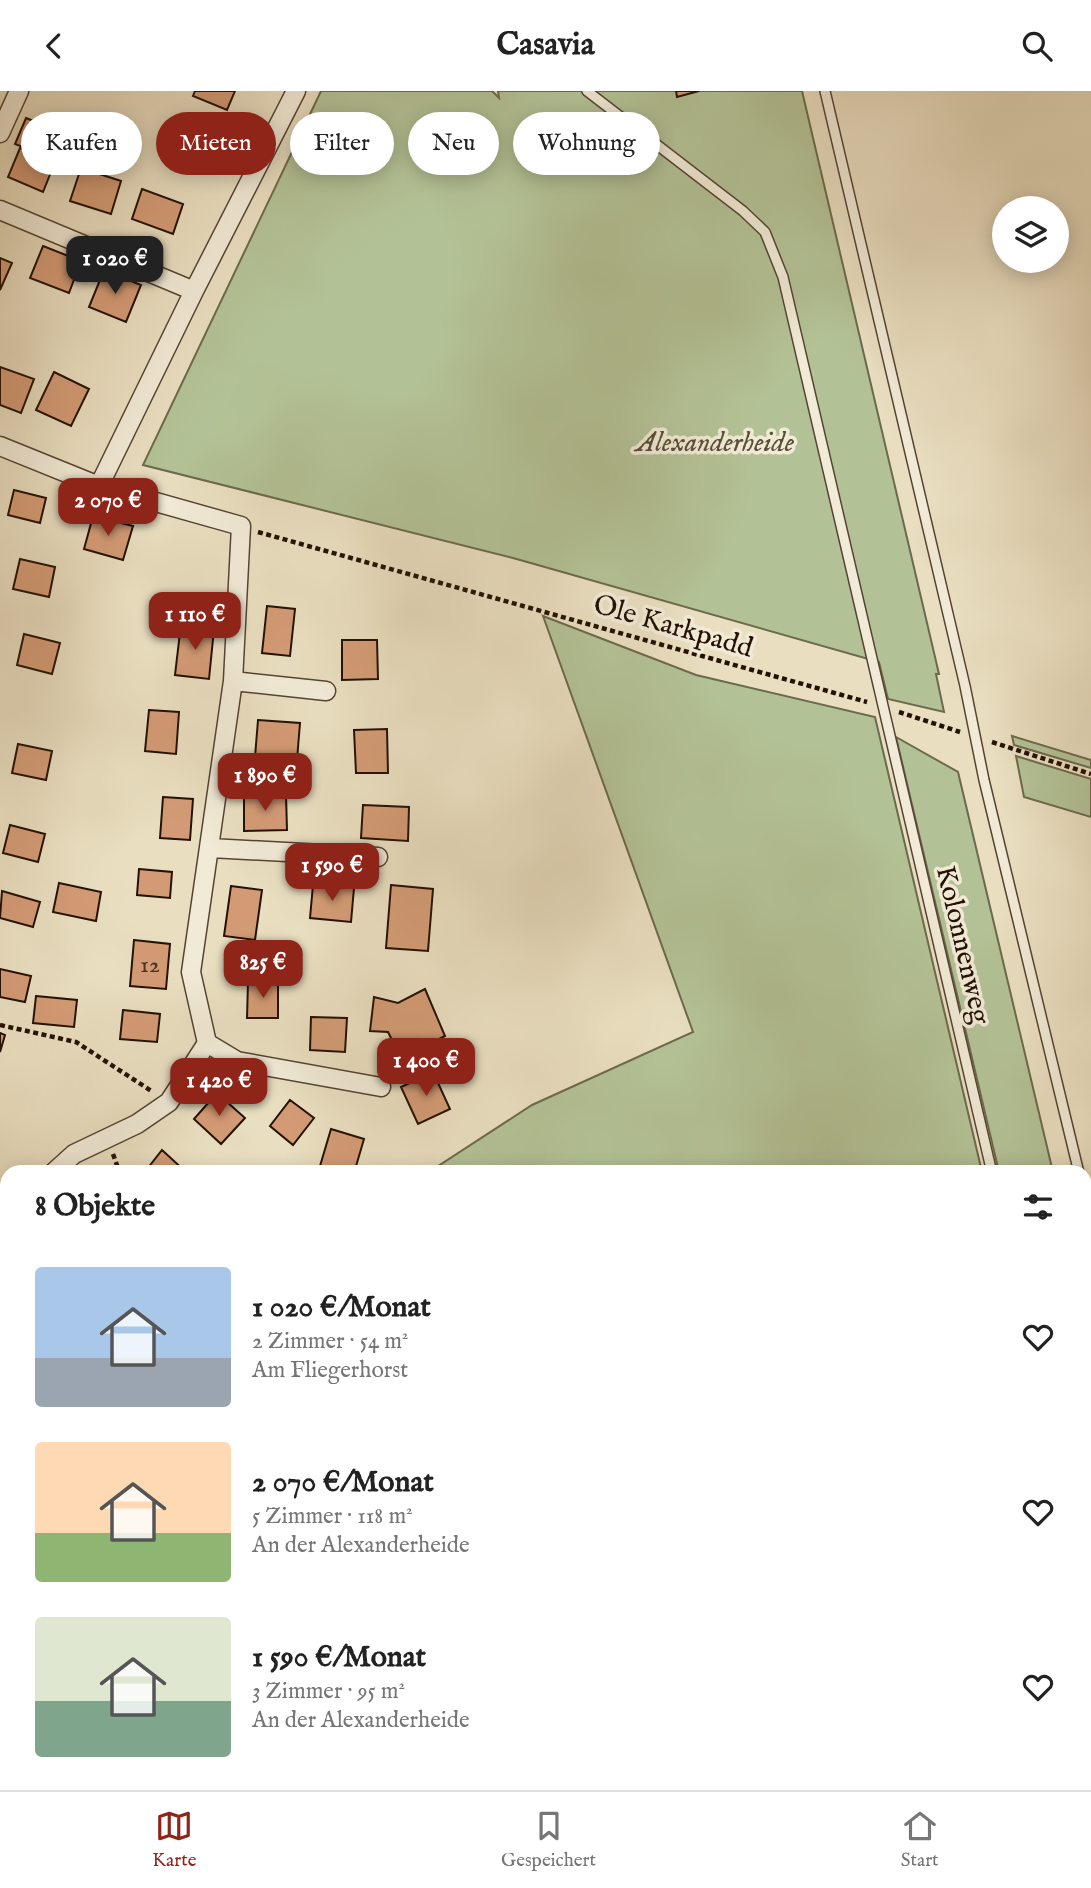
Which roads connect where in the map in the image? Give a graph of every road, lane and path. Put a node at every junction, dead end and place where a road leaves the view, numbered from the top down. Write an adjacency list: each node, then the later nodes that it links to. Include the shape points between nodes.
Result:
1 (19, 91): 5 (street)
2 (296, 91): 7 (street)
3 (587, 91): 13 (lane, Kolonnenweg, via 765,232 783,277)
4 (825, 91): 14 (lane)
5 (0, 133)
6 (0, 210): 7 (street)
7 (194, 291): 9 (street)
8 (0, 446): 9 (street)
9 (99, 486): 10 (street)
10 (241, 526): 11 (street); 13 (path, Ole Karkpadd)
11 (233, 681): 12 (street); 16 (street)
12 (326, 691)
13 (883, 706): 14 (path, Ole Karkpadd); 23 (lane, Kolonnenweg)
14 (975, 736): 15 (path, Ole Karkpadd); 24 (lane)
15 (1091, 774)
16 (211, 848): 17 (street); 19 (street, via 191,972)
17 (379, 857)
18 (0, 1025): 21 (path, via 76,1042)
19 (207, 1044): 20 (street, via 237,1061); 21 (street)
20 (381, 1087)
21 (169, 1102): 22 (street)
22 (62, 1165)
23 (990, 1165)
24 (1077, 1165)

